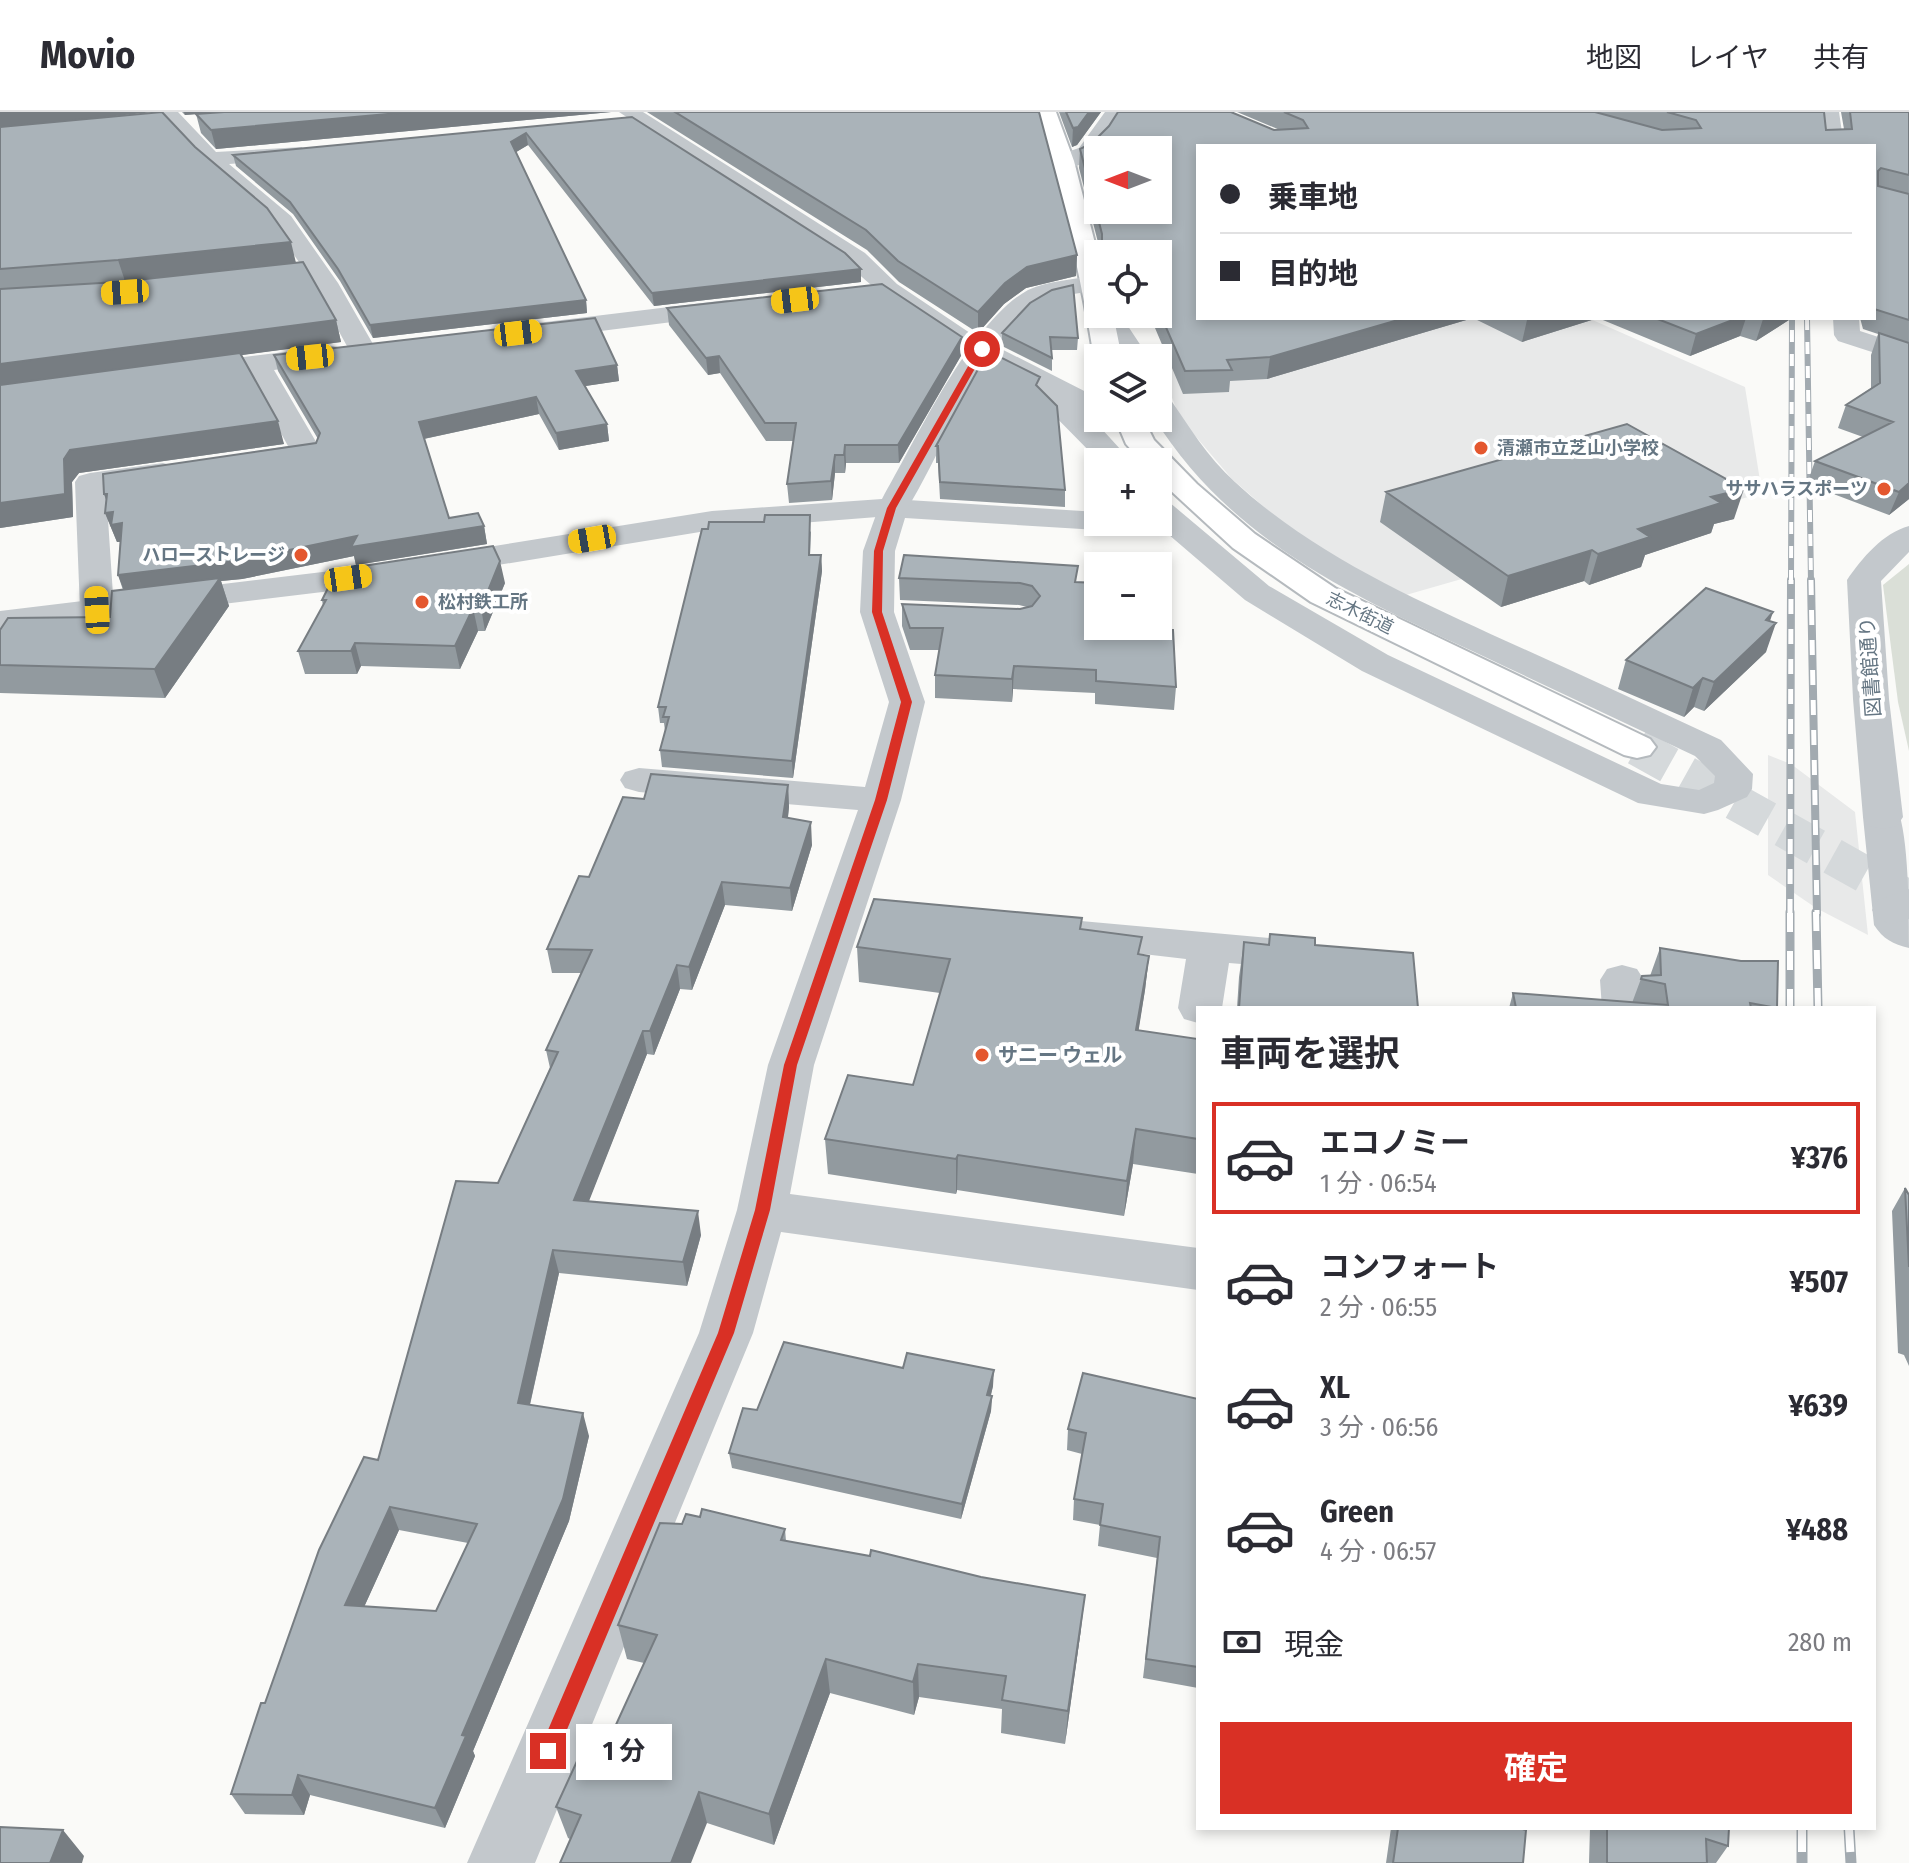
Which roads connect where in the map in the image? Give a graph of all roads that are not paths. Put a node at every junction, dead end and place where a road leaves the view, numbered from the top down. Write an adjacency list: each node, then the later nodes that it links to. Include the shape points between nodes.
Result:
1 (1046, 112): 12 (main road)
2 (1115, 112): 12 (street, via 1087,153)
3 (1829, 112): 9 (street)
4 (634, 115): 6 (street); 16 (street, via 856,258)
5 (173, 119): 7 (street); 8 (street); 11 (street)
6 (609, 121)
7 (143, 123)
8 (210, 123)
9 (1833, 144)
10 (320, 150): 11 (street)
11 (210, 159): 14 (street, via 283,221)
12 (1063, 161): 13 (main road)
13 (1084, 244)
14 (317, 271): 15 (street); 24 (street)
15 (229, 280)
16 (888, 289): 17 (street); 23 (street)
17 (857, 293)
18 (1084, 301): 23 (street, via 1040,294 1009,314)
19 (749, 306): 21 (street)
20 (1846, 320): 25 (street, via 1847,335)
21 (518, 333)
22 (394, 348): 24 (street)
23 (982, 349): 28 (street); 30 (street, via 1072,414); 33 (street)
24 (363, 351): 26 (street)
25 (1909, 356)
26 (256, 363): 27 (street); 31 (street, via 307,452)
27 (167, 375)
28 (1084, 402)
29 (1172, 427): 35 (street, via 1218,481 1290,545 1360,587 1708,748 1734,774 1733,789 1704,802 1652,795 1607,776 1375,663 1257,593)
30 (1129, 441): 39 (main road, 志木街道, via 1244,541 1323,595)
31 (230, 462)
32 (199, 467): 37 (street, via 90,482)
33 (892, 508): 34 (street); 37 (street, via 719,519 334,581); 41 (street, via 879,551 907,702)
34 (1084, 520)
35 (1172, 522)
36 (1909, 536): 42 (street, 図書館通り, via 1864,580 1871,699)
37 (97, 610): 38 (street)
38 (0, 621)
39 (1637, 747)
40 (639, 780): 41 (street)
41 (881, 800): 48 (street, via 860,915 791,1065)
42 (1896, 829): 43 (street)
43 (1904, 915)
44 (1051, 933): 45 (street)
45 (1210, 947): 46 (street); 47 (street)
46 (1321, 957)
47 (1200, 1006)
48 (762, 1210): 49 (street); 50 (street, via 726,1333)
49 (1196, 1269)
50 (501, 1863)

